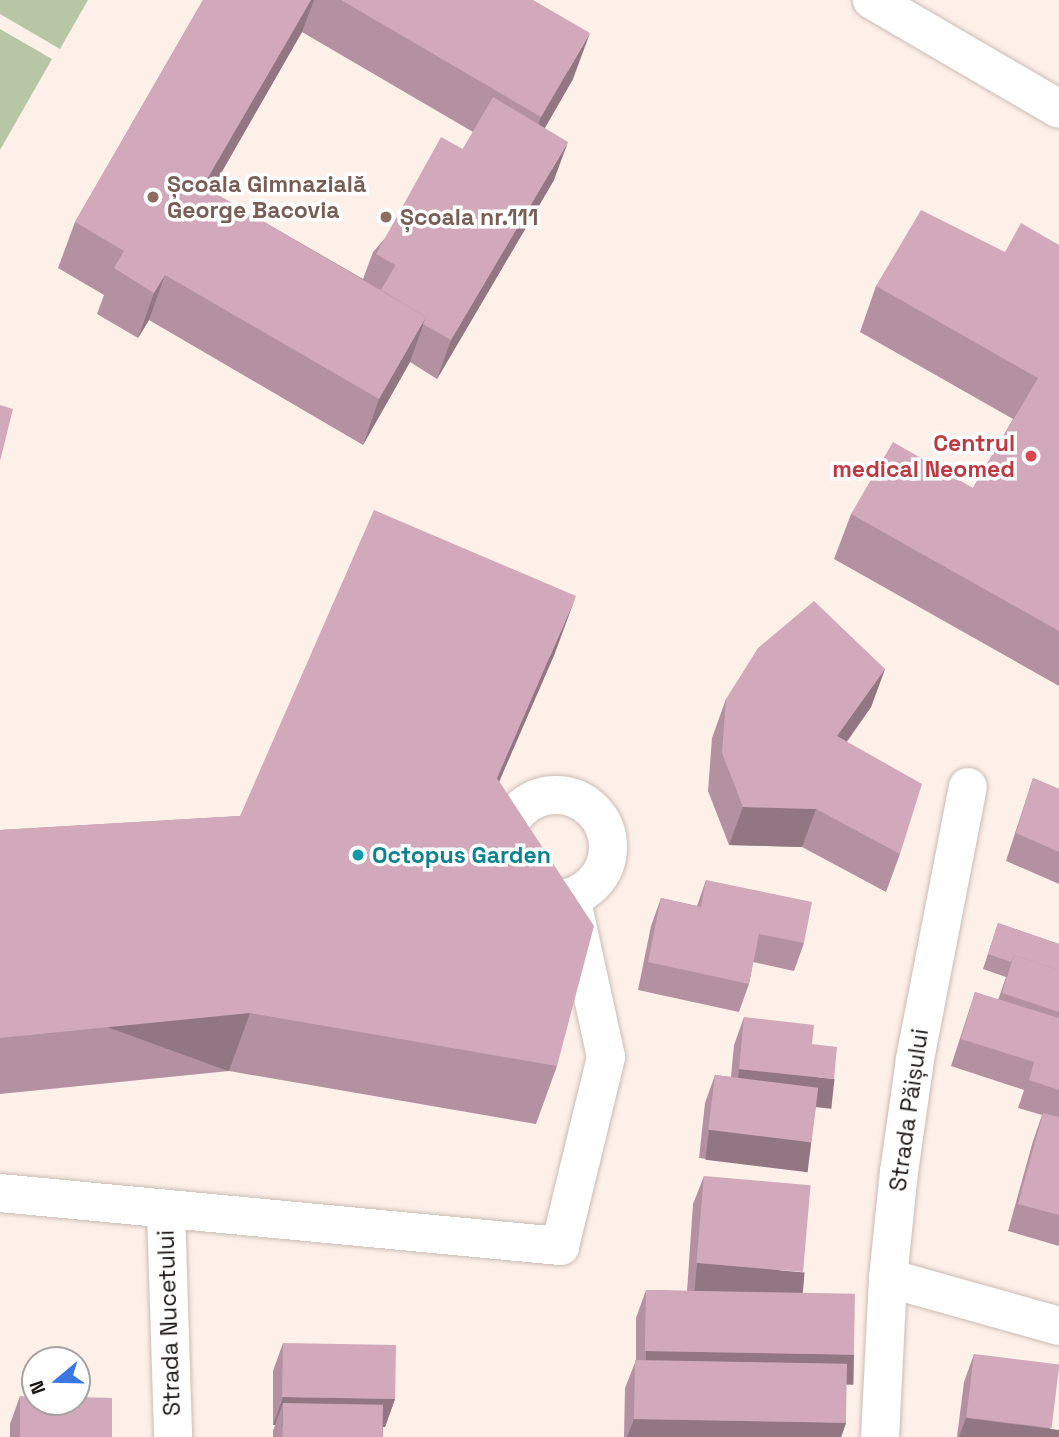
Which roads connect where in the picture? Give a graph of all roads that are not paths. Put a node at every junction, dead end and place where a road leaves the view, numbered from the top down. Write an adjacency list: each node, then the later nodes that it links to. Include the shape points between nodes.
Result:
1 (872, 0): 2 (street)
2 (1059, 109)
3 (968, 787): 7 (street, Strada Păișului, via 915,1059)
4 (572, 898): 6 (street, via 606,1057 560,1246)
5 (0, 1193): 6 (street)
6 (166, 1210): 9 (street, Strada Nucetului)
7 (888, 1278): 8 (street); 10 (street, Strada Păișului)
8 (1059, 1326)
9 (173, 1437)
10 (880, 1437)

